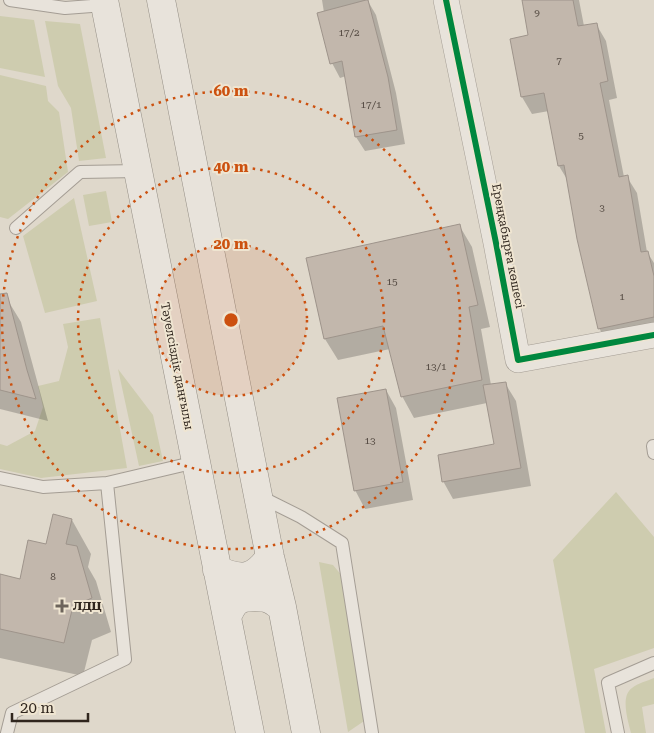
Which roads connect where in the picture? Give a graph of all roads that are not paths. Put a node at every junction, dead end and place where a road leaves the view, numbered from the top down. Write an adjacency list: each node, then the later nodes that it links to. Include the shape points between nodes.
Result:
1 (10, 0): 4 (lane, via 65,8)
2 (161, 0): 13 (main road)
3 (446, 0): 7 (street, Ереңқабырға көшесі, via 518,360)
4 (104, 2): 5 (main road, Тәуелсіздік даңғылы)
5 (138, 171): 6 (lane, via 80,172); 10 (main road, Тәуелсіздік даңғылы)
6 (16, 228)
7 (654, 335)
8 (654, 446): 9 (lane)
9 (654, 453)
10 (196, 462): 12 (lane); 15 (main road, Тәуелсіздік даңғылы)
11 (0, 478): 12 (lane, via 43,487)
12 (107, 482): 19 (lane, via 125,659)
13 (259, 496): 14 (main road); 23 (lane, via 342,543)
14 (270, 557): 15 (main road, via 254,574 242,577); 16 (main road)
15 (218, 570): 17 (main road, Тәуелсіздік даңғылы)
16 (282, 607): 17 (main road, via 270,599 248,598 238,600); 22 (main road)
17 (227, 617): 21 (main road, Тәуелсіздік даңғылы)
18 (654, 663): 24 (lane, via 608,682)
19 (6, 712): 20 (lane)
20 (8, 733)
21 (250, 733)
22 (306, 733)
23 (372, 733)
24 (618, 733)

